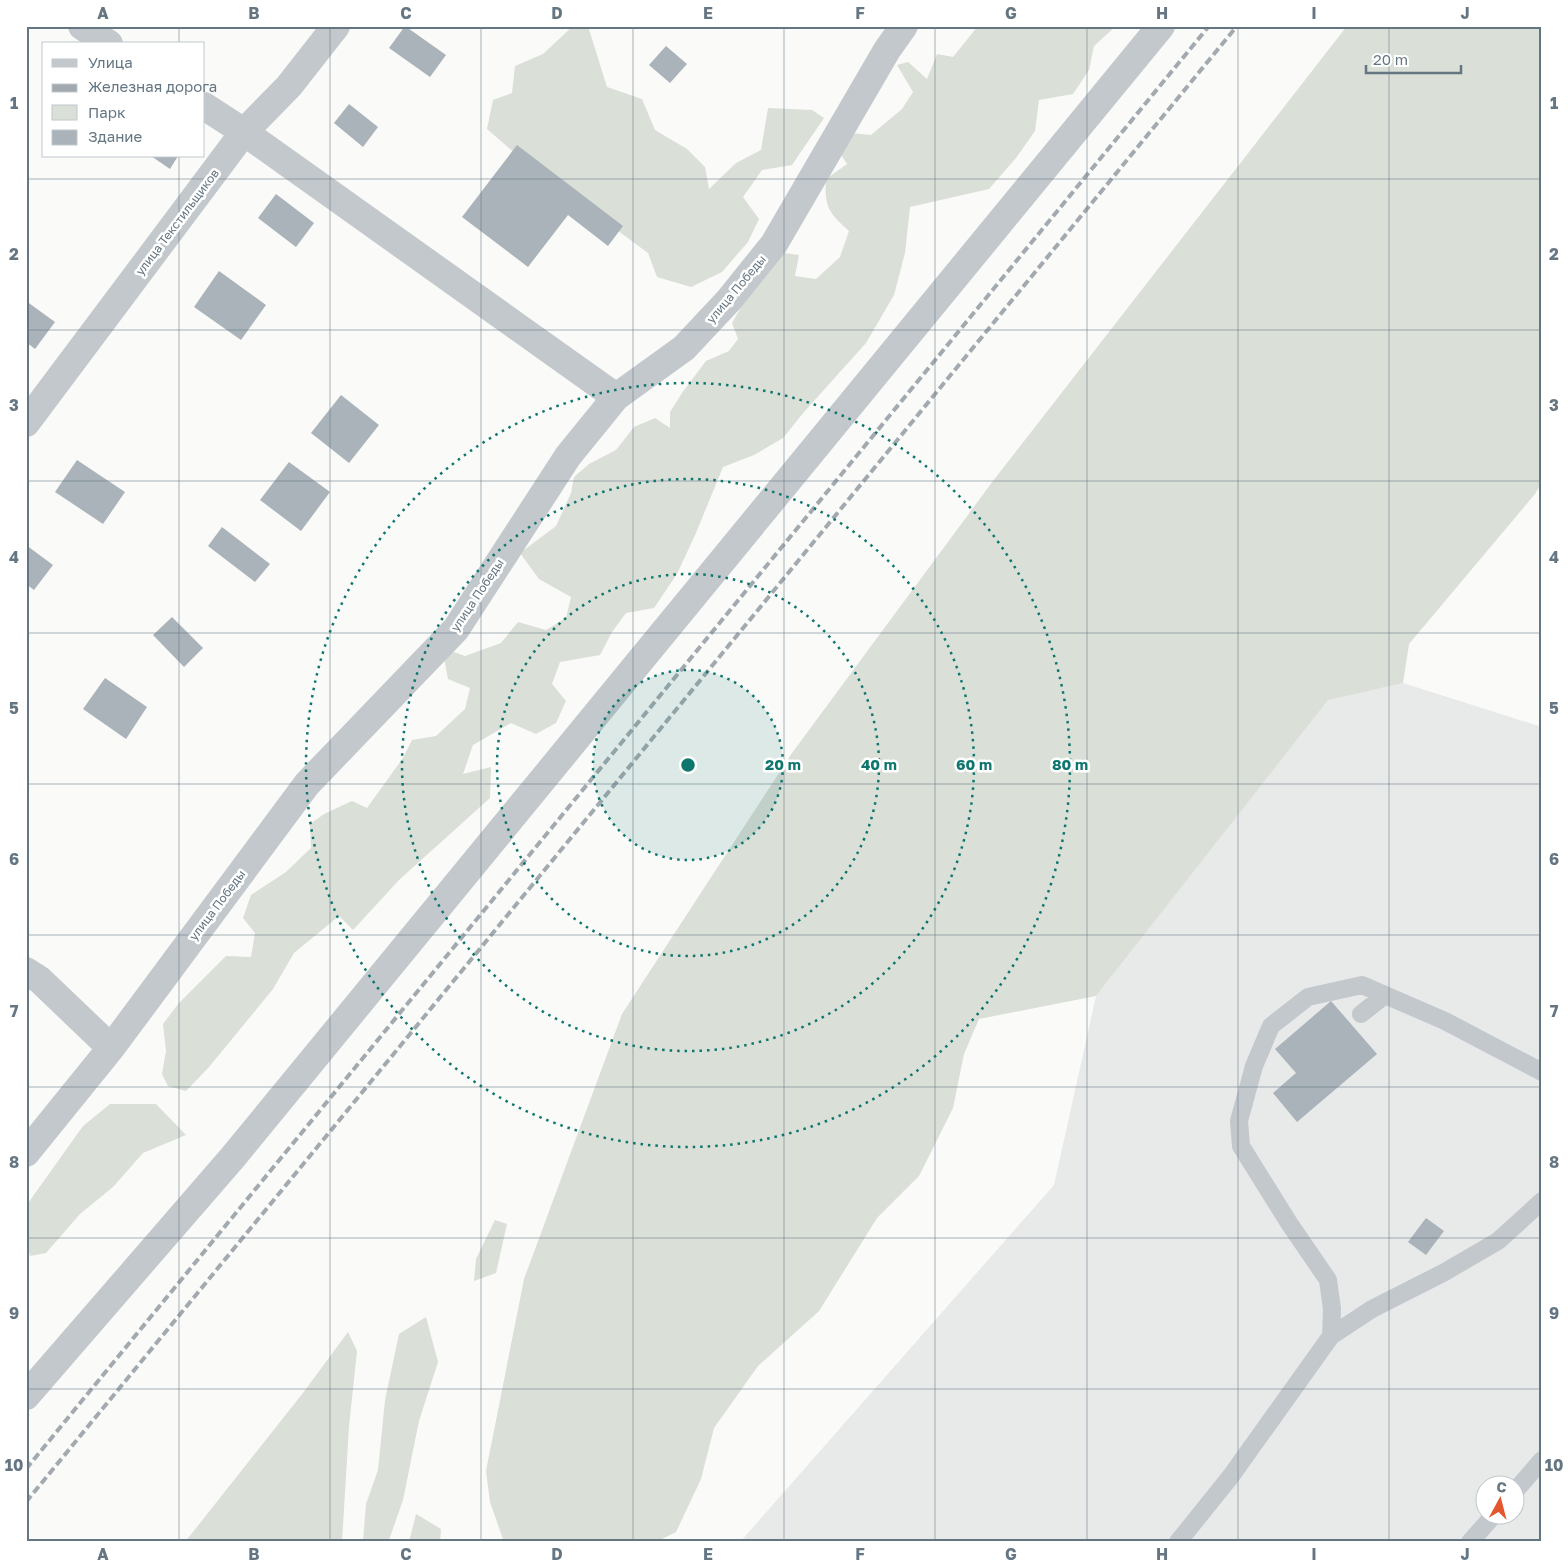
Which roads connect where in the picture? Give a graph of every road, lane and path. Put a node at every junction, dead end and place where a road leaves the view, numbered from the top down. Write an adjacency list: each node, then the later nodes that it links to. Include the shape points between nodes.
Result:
1 (82, 26): 5 (street)
2 (336, 26): 7 (street, улица Текстильщиков, via 289,86)
3 (904, 26): 8 (street, улица Победы, via 774,244 729,300 684,348)
4 (1161, 26): 18 (street, via 233,1156)
5 (106, 42)
6 (205, 107): 7 (street)
7 (244, 132): 8 (street); 9 (street, улица Текстильщиков)
8 (616, 397): 13 (street, улица Победы, via 568,456 456,629 307,784)
9 (26, 424)
10 (26, 971): 13 (street, via 40,980)
11 (1386, 995): 12 (lane); 14 (lane, via 1445,1021); 17 (lane, via 1362,985 1308,996 1271,1026 1254,1066 1239,1121 1241,1146 1328,1280)
12 (1361, 1014)
13 (111, 1048): 15 (street, улица Победы)
14 (1542, 1072)
15 (26, 1153)
16 (1542, 1200): 17 (lane, via 1498,1241 1372,1309)
17 (1331, 1336): 22 (lane, via 1231,1476)
18 (26, 1396)
19 (1542, 1460): 20 (lane)
20 (1526, 1478)
21 (1484, 1526): 23 (lane)
22 (1178, 1542)
23 (1470, 1542)

